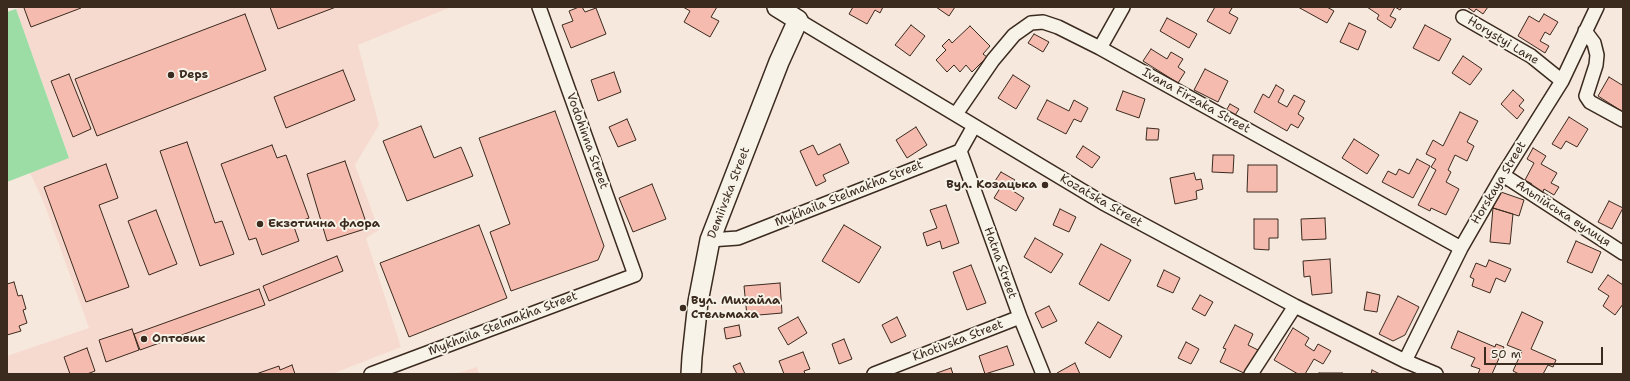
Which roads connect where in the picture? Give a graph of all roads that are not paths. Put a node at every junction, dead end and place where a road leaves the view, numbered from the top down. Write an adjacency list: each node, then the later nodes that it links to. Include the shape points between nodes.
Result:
1 (539, 7): 18 (street, Vodohinna Street)
2 (777, 7): 6 (street, Kozatska Street)
3 (1123, 7): 8 (street)
4 (1597, 7): 7 (street, Horskaya Street)
5 (1463, 17): 9 (street, Horystyi Lane, via 1532,56)
6 (798, 20): 10 (street, Kozatska Street); 15 (street, Demiivska Street, via 779,62)
7 (1585, 31): 9 (street, Horskaya Street); 11 (street, via 1594,43 1597,55 1586,96 1590,102)
8 (1100, 48): 10 (street, Ivana Firzaka Street, via 1058,27 1043,22 1031,23 1014,35); 16 (street, Ivana Firzaka Street)
9 (1562, 81): 14 (street, Horskaya Street)
10 (956, 114): 12 (street, Kozatska Street)
11 (1623, 120)
12 (974, 126): 13 (street); 19 (street, Kozatska Street, via 1103,203)
13 (960, 151): 15 (street, Mykhaila Stelmakha Street, via 738,238); 20 (street, Hatna Street)
14 (1503, 175): 16 (street, Horskaya Street); 17 (street, Альпійська вулиця)
15 (710, 240): 23 (street, Demiivska Street, via 698,302)
16 (1461, 248): 21 (street, Horskaya Street)
17 (1623, 253)
18 (635, 275): 22 (street, Mykhaila Stelmakha Street)
19 (1295, 306): 21 (street, Kozatska Street); 26 (street)
20 (1020, 318): 24 (street, Khotivska Street); 25 (street, Hatna Street)
21 (1405, 361): 27 (street, Kozatska Street)
22 (371, 374)
23 (691, 374)
24 (874, 374)
25 (1043, 374)
26 (1251, 374)
27 (1436, 374)

